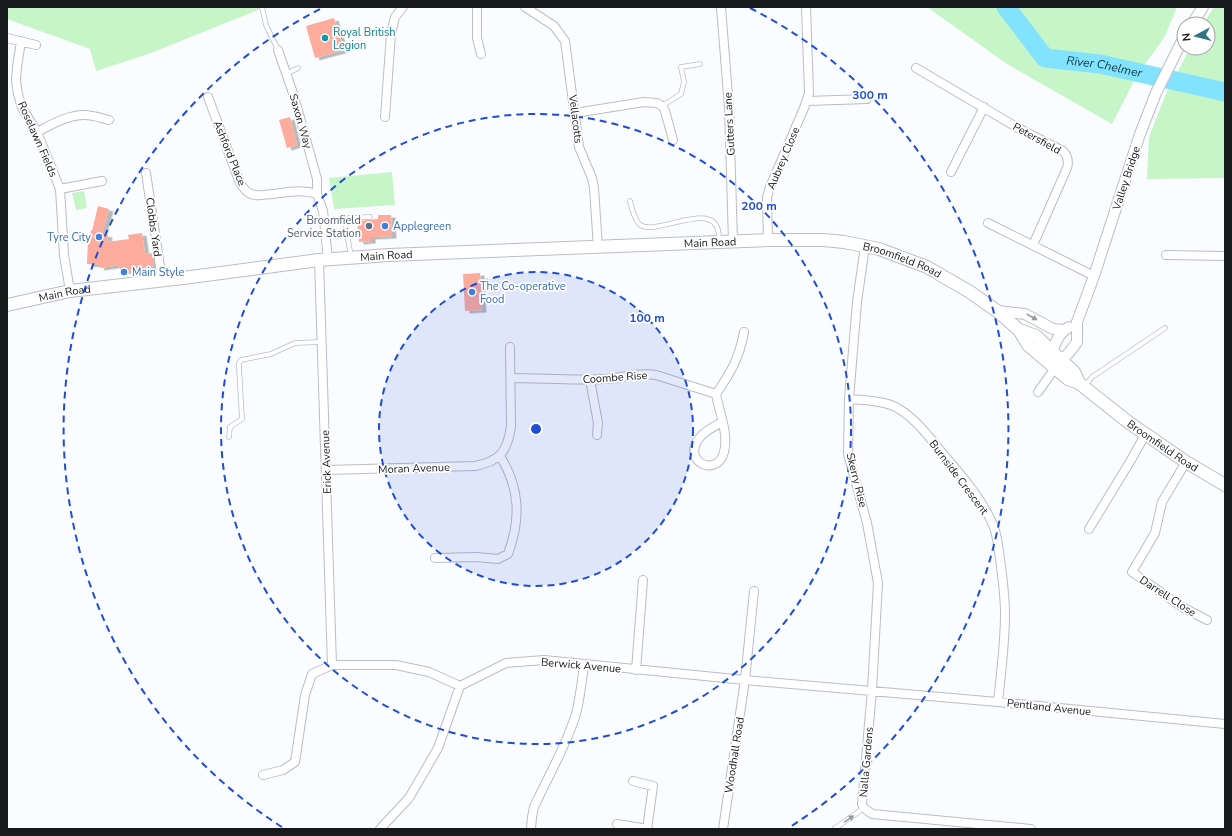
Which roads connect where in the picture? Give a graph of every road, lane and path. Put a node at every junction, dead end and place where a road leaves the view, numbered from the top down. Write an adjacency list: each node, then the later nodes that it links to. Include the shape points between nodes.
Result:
1 (262, 7): 12 (lane, via 266,25)
2 (402, 7): 25 (street, via 395,17 391,34)
3 (477, 7): 14 (street, via 476,26)
4 (525, 7): 24 (street, Vellacotts, via 554,26 565,42)
5 (721, 7): 39 (street, Gutters Lane, via 729,108)
6 (806, 7): 21 (street, Aubrey Close, via 809,85)
7 (1203, 7): 8 (street)
8 (1197, 16)
9 (7, 38): 10 (street)
10 (22, 41): 11 (street); 27 (street, Roselawn Fields, via 17,67 18,94 22,108)
11 (36, 45)
12 (278, 50): 18 (street, Saxon Way)
13 (1176, 53): 47 (street, Valley Bridge, via 1156,93 1140,134)
14 (480, 54)
15 (700, 64): 22 (lane, via 682,67 684,82 681,94)
16 (298, 68): 18 (lane)
17 (916, 68): 23 (street, Petersfield)
18 (286, 74): 33 (street, Saxon Way, via 317,179)
19 (208, 97): 33 (street, Ashford Place, via 240,183 246,191 252,195 296,190)
20 (867, 99): 21 (street)
21 (807, 101): 37 (street, Aubrey Close, via 767,197)
22 (662, 106): 24 (street, via 644,102); 28 (street)
23 (984, 107): 29 (street); 40 (street, Petersfield, via 1063,151 1068,158 1067,168)
24 (575, 113): 42 (street, Vellacotts, via 579,147 594,188)
25 (385, 117)
26 (109, 120): 27 (street, via 93,116 76,116)
27 (36, 132): 32 (street, Roselawn Fields)
28 (674, 140)
29 (951, 172)
30 (146, 173): 48 (street, Clobbs Yard)
31 (102, 181): 32 (street, Roselawn Fields)
32 (60, 188): 49 (street, Roselawn Fields, via 64,255)
33 (317, 194): 46 (street, via 323,211)
34 (630, 201): 38 (lane, via 640,225 648,228 684,220 705,219 718,227)
35 (370, 216): 45 (lane, via 349,218 346,222)
36 (988, 223): 40 (street)
37 (768, 240): 39 (main road, Main Road); 41 (main road, Broomfield Road, via 823,240)
38 (719, 242): 39 (main road, Main Road); 42 (main road, Main Road)
39 (733, 242)
40 (1033, 245): 47 (street)
41 (865, 246): 51 (main road, Broomfield Road, via 927,268 970,292); 66 (street, Skerry Rise, via 857,302)
42 (598, 248): 45 (main road, Main Road)
43 (1166, 255): 44 (street)
44 (1225, 256)
45 (351, 258): 46 (main road, Main Road)
46 (323, 259): 48 (main road, Main Road); 57 (street, Erick Avenue)
47 (1094, 276): 52 (street, Valley Bridge)
48 (162, 280): 49 (main road, Main Road)
49 (70, 291): 50 (main road, Main Road)
50 (7, 305)
51 (997, 311): 54 (main road, Broomfield Road); 55 (street, one-way to 55, via 1024,314 1053,329)
52 (1077, 322): 55 (street); 60 (street, Valley Bridge, via 1077,342)
53 (1165, 328): 63 (lane)
54 (1019, 330): 59 (main road, Broomfield Road, via 1036,336); 60 (main road, Broomfield Road, via 1028,345)
55 (1065, 330): 59 (street)
56 (744, 332): 65 (street, via 738,357)
57 (322, 342): 70 (lane, via 295,342 271,354 241,360 239,367 242,419 230,427); 73 (street, Erick Avenue)
58 (510, 347): 61 (street)
59 (1052, 352): 60 (main road, Broomfield Road)
60 (1059, 364): 63 (main road, Broomfield Road, via 1074,372); 64 (street)
61 (511, 378): 62 (street, Coombe Rise); 71 (street, via 511,427 505,449)
62 (590, 380): 65 (street, Coombe Rise, via 647,374); 68 (street, via 598,424)
63 (1082, 385): 69 (main road, Broomfield Road)
64 (1038, 392)
65 (716, 394): 67 (street)
66 (849, 399): 85 (street, Skerry Rise, via 848,454 867,523 878,583); 86 (street, Burnside Crescent, via 882,402 902,410 950,462 989,516 998,540 1004,598)
67 (722, 422): 67 (street, via 725,435 724,454 710,466 701,465 695,454 697,441 708,430)
68 (597, 435)
69 (1145, 435): 72 (main road, Broomfield Road); 75 (street)
70 (229, 437)
71 (500, 456): 73 (street, Moran Avenue, via 493,461 475,466); 76 (street, via 511,476 516,497 515,529 508,554 498,559)
72 (1186, 462): 74 (main road, Broomfield Road); 79 (street, Darrell Close, via 1162,502 1155,533 1132,572 1182,607)
73 (326, 470): 80 (street, Erick Avenue)
74 (1225, 485)
75 (1089, 529)
76 (435, 558)
77 (643, 580): 82 (street)
78 (754, 591): 83 (street, Woodhall Road)
79 (1208, 620)
80 (332, 664): 84 (street, via 396,665 429,672); 88 (street, via 312,674 305,695 295,762 283,770)
81 (584, 665): 82 (street, Berwick Avenue); 84 (street, Berwick Avenue, via 544,660 506,664); 93 (street, via 576,713 534,807)
82 (636, 670): 83 (street, Berwick Avenue)
83 (745, 680): 85 (street, Berwick Avenue); 95 (street, Woodhall Road)
84 (460, 686): 92 (street, via 438,748 409,798)
85 (872, 690): 86 (street, Pentland Avenue); 90 (street, Nalla Gardens, via 862,797)
86 (998, 702): 87 (street, Pentland Avenue)
87 (1225, 724)
88 (263, 775)
89 (633, 781): 94 (street, via 653,786)
90 (864, 808): 96 (lane, one-way to 90); 97 (street, Nalla Gardens, via 872,814)
91 (617, 824): 94 (street)
92 (380, 829)
93 (531, 829)
94 (648, 829)
95 (723, 829)
96 (834, 829)
97 (1031, 829)

